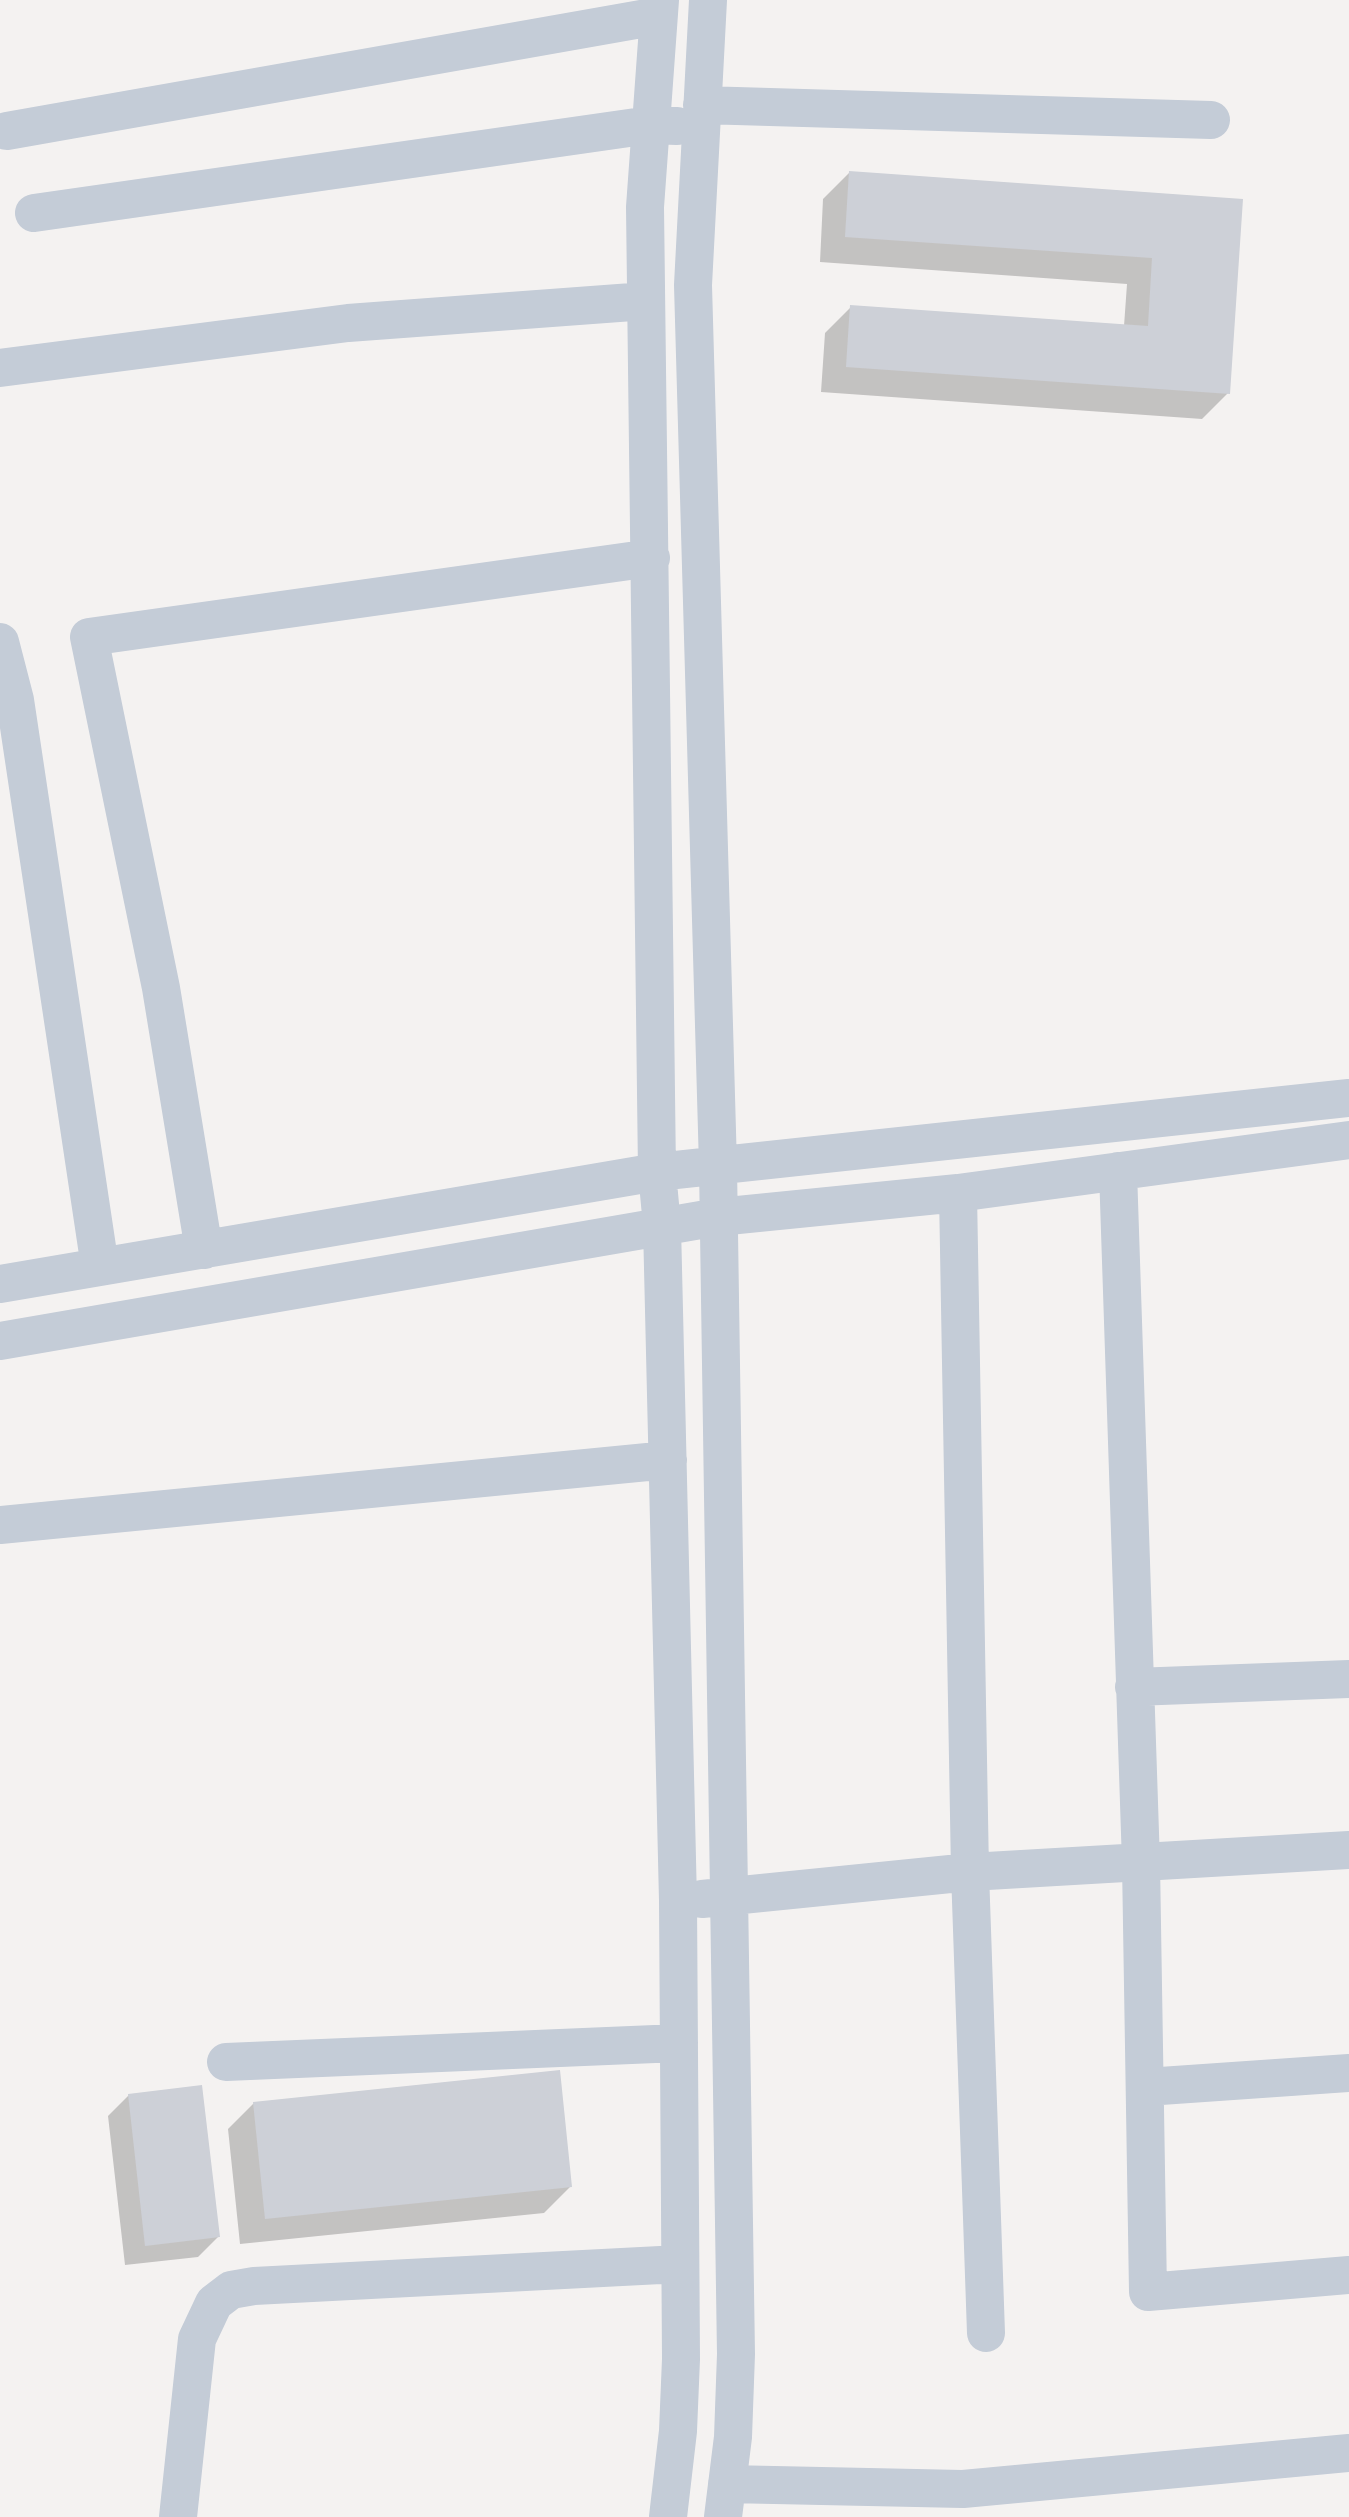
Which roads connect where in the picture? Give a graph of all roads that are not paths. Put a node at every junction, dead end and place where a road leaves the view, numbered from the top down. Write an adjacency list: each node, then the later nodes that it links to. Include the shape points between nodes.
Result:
1 (708, 0): 3 (street)
2 (659, 8): 5 (street); 6 (street)
3 (702, 116): 4 (street); 5 (street); 14 (street, via 693,285)
4 (1212, 120)
5 (650, 125): 7 (street); 8 (street)
6 (7, 131)
7 (34, 213)
8 (646, 301): 9 (street, via 348,323); 10 (street)
9 (0, 368)
10 (651, 558): 16 (street); 20 (street, via 89,637 162,988)
11 (0, 642): 21 (street, via 15,700)
12 (1349, 1098): 14 (street)
13 (1349, 1140): 15 (street)
14 (718, 1166): 16 (street); 18 (street)
15 (1118, 1171): 17 (street); 27 (street)
16 (657, 1172): 19 (street); 20 (street)
17 (958, 1193): 18 (street); 30 (street)
18 (718, 1217): 19 (street); 31 (street)
19 (662, 1226): 23 (street); 24 (street)
20 (204, 1250): 21 (street)
21 (100, 1267): 22 (street)
22 (0, 1284)
23 (0, 1341)
24 (668, 1461): 25 (street); 32 (street)
25 (0, 1525)
26 (1349, 1679): 27 (street)
27 (1133, 1687): 29 (street)
28 (1349, 1850): 29 (street)
29 (1141, 1863): 30 (street); 36 (street)
30 (971, 1872): 31 (street); 39 (street)
31 (727, 1896): 32 (street); 41 (street, via 736,2382)
32 (678, 1901): 33 (street)
33 (679, 2043): 34 (street); 37 (street)
34 (226, 2063)
35 (1349, 2073): 36 (street)
36 (1146, 2087): 38 (street, via 1148,2292)
37 (680, 2264): 42 (street, via 231,2290 214,2303 197,2339); 43 (street, via 678,2431)
38 (1349, 2275)
39 (986, 2333)
40 (1349, 2453): 41 (street, via 963,2489)
41 (725, 2500)
42 (178, 2517)
43 (668, 2517)

